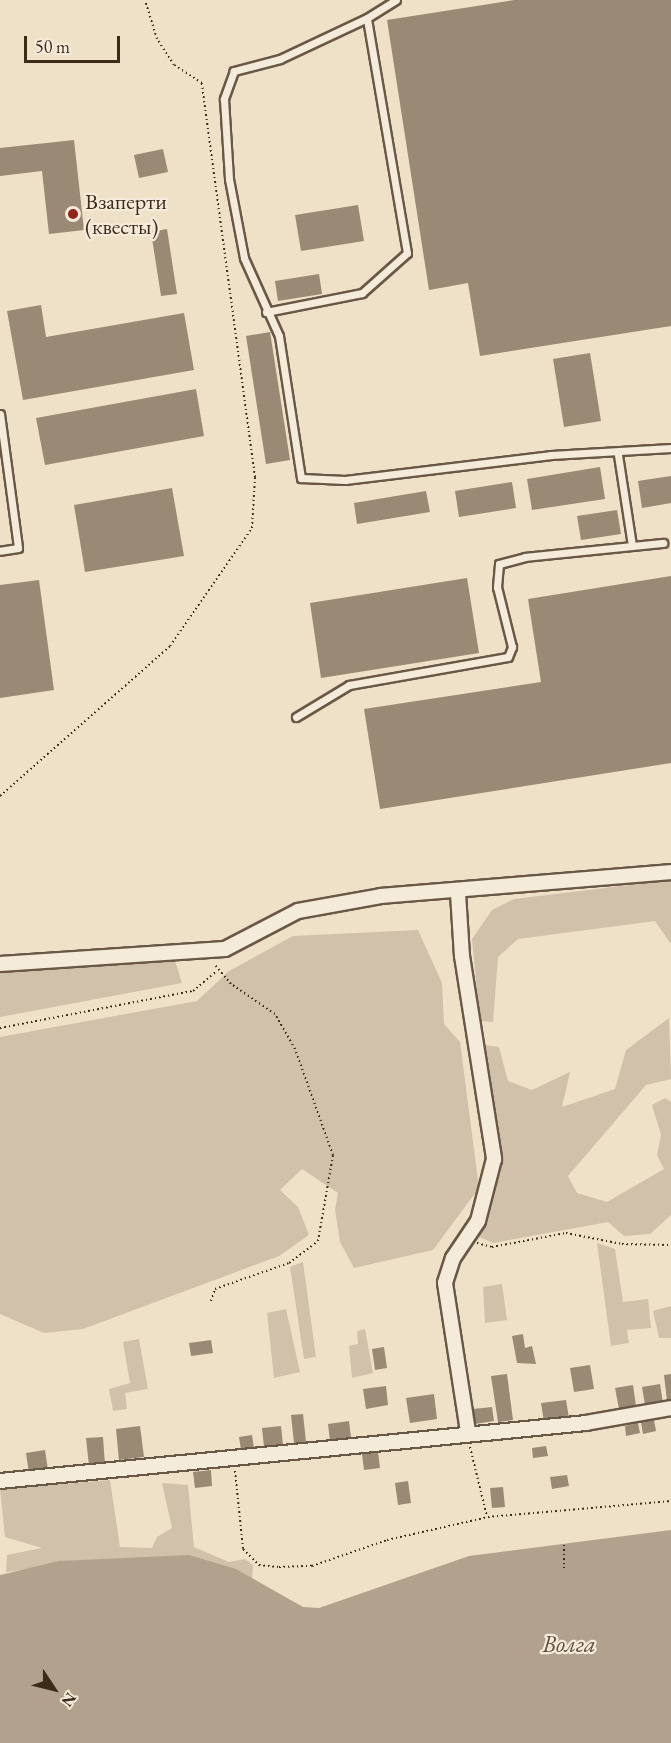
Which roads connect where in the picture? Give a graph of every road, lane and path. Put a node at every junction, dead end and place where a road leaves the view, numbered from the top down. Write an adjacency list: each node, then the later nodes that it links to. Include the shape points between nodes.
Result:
1 (145, 0): 12 (path, via 157,39 174,65 202,83 255,477 252,528 170,646)
2 (396, 0): 3 (lane)
3 (367, 18): 4 (lane, via 280,59 234,71 224,99 229,179 244,258); 4 (lane, via 407,253 362,293)
4 (266, 312): 7 (lane, via 279,336 301,478 345,480 551,455)
5 (0, 414): 10 (lane, via 18,549)
6 (671, 448): 7 (lane)
7 (618, 455): 9 (lane)
8 (663, 543): 9 (lane)
9 (632, 545): 11 (lane, via 499,564 497,587 512,647 508,657 349,685)
10 (0, 551)
11 (296, 717)
12 (0, 796)
13 (671, 872): 14 (street)
14 (458, 893): 15 (street, via 381,896 298,911 225,949); 19 (street, via 462,956 494,1159 489,1193)
15 (209, 950): 16 (street); 17 (path)
16 (0, 964)
17 (216, 971): 18 (path, via 193,991); 21 (path, via 274,1014 304,1071 333,1155 318,1241 289,1263 215,1289)
18 (0, 1028)
19 (466, 1239): 20 (path, via 492,1247 566,1233 622,1244); 23 (street, via 446,1274 445,1298)
20 (671, 1245)
21 (212, 1301)
22 (671, 1408): 23 (street, via 586,1423)
23 (468, 1432): 24 (street); 27 (path)
24 (232, 1458): 25 (street); 27 (path, via 243,1549 259,1565 312,1566 387,1540)
25 (0, 1481)
26 (671, 1501): 27 (path)
27 (488, 1517)
28 (564, 1545): 29 (path)
29 (564, 1568)

